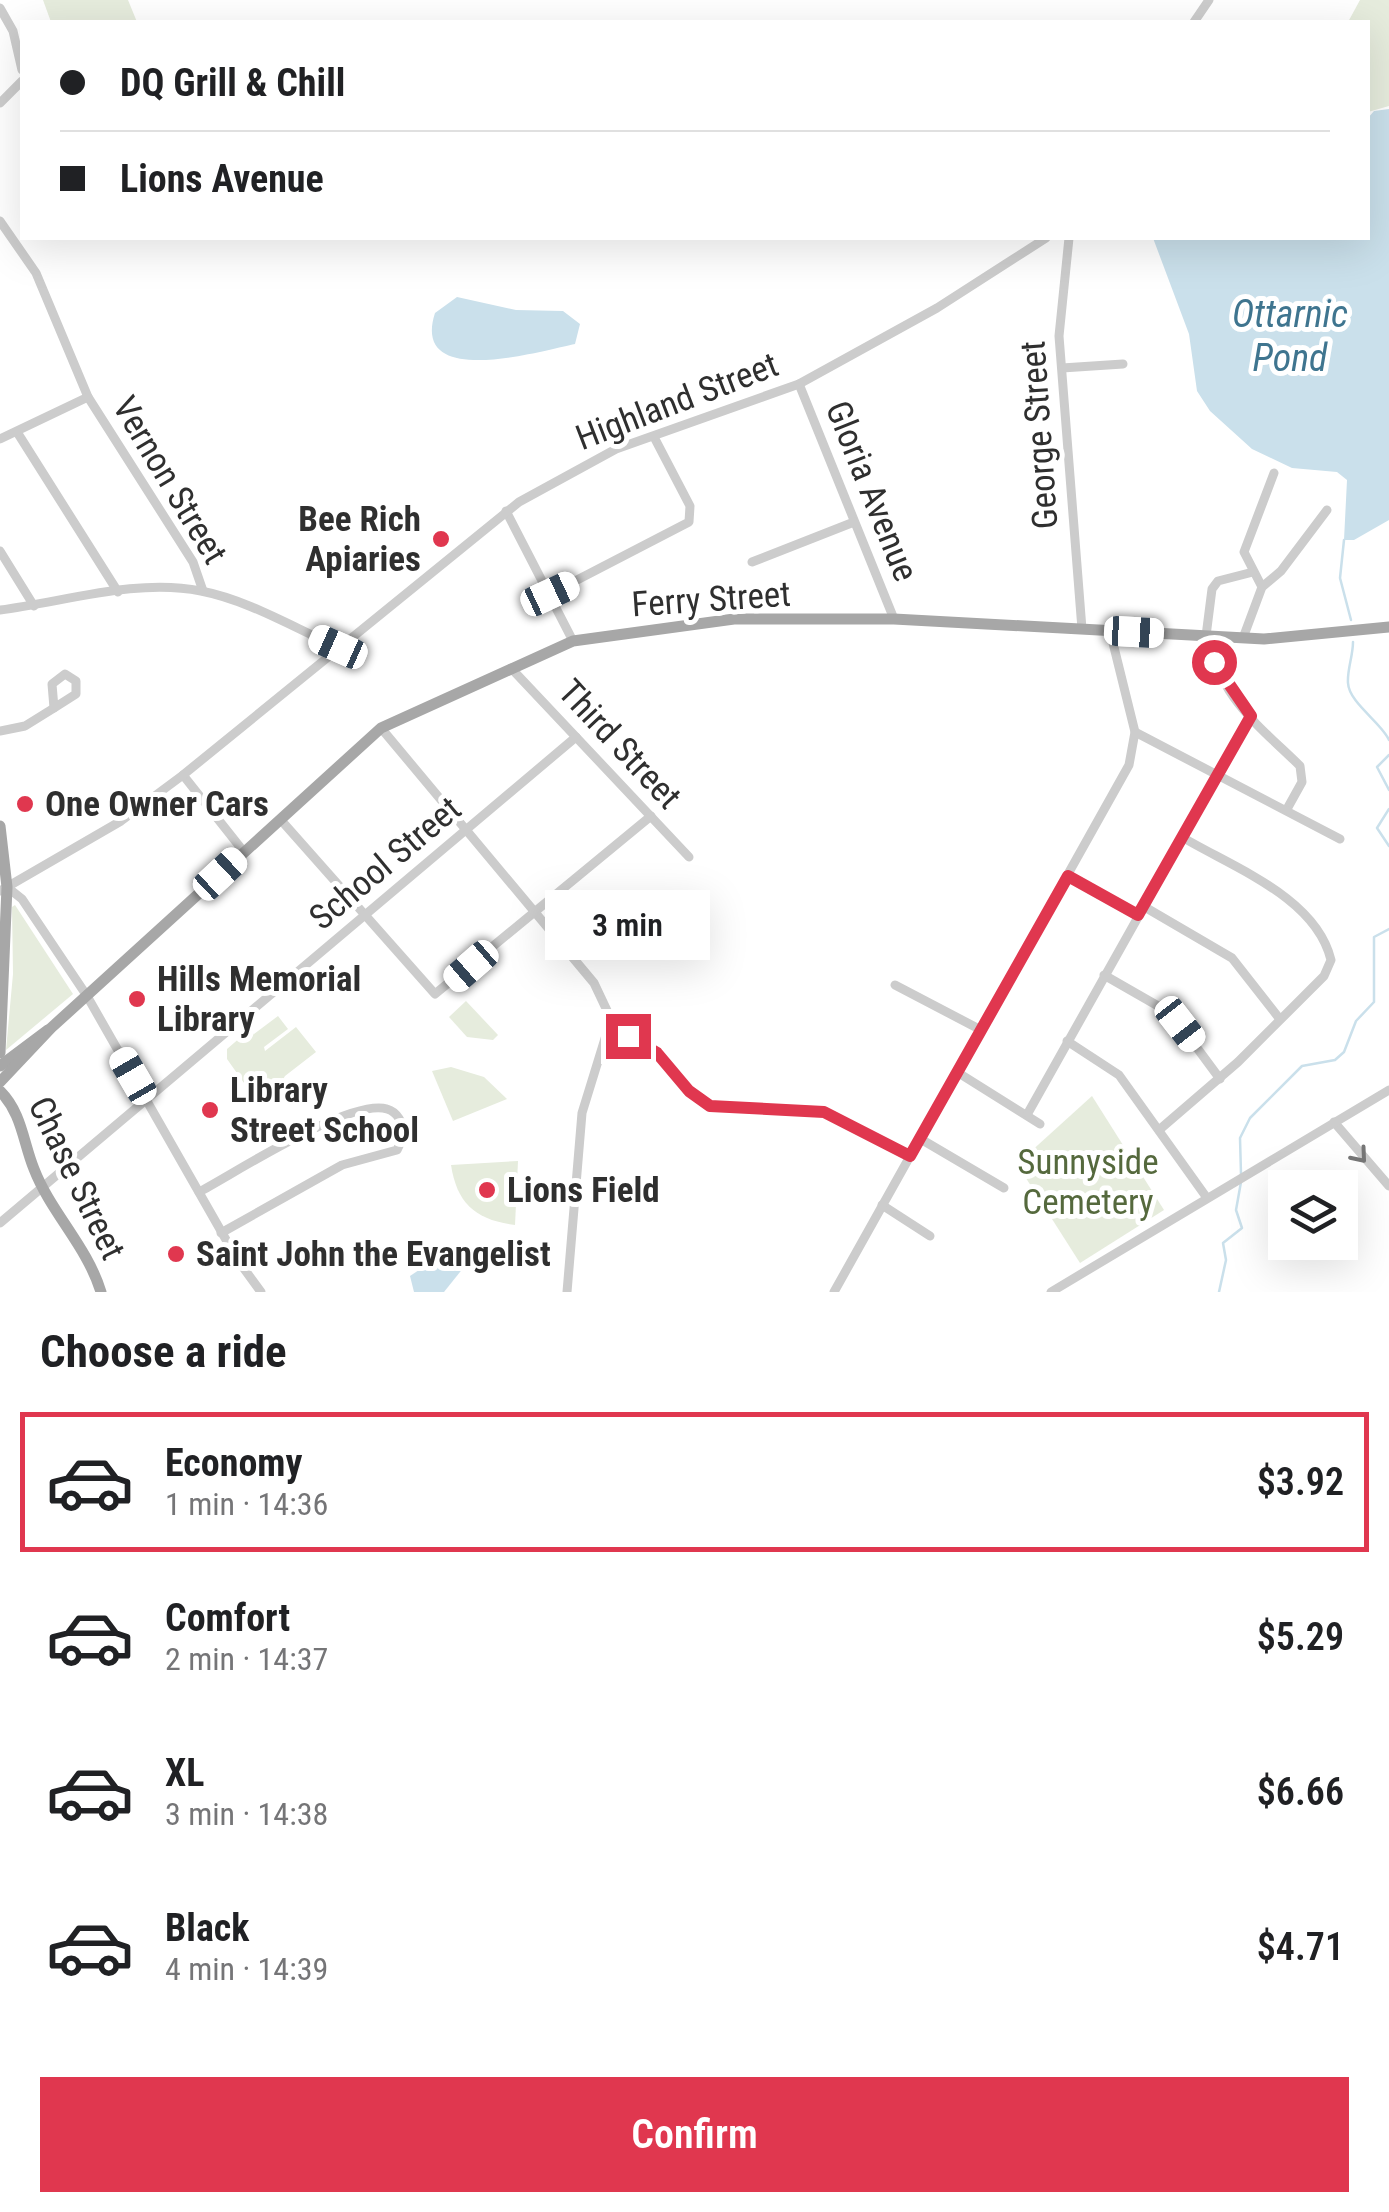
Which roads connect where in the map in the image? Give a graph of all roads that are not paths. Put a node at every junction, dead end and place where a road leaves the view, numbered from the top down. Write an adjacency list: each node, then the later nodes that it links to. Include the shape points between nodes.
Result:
1 (0, 8): 2 (street)
2 (20, 61)
3 (20, 83): 4 (street)
4 (0, 103)
5 (0, 221): 11 (street, Vernon Street, via 36,273)
6 (1043, 240): 10 (street, Highland Street)
7 (1069, 240): 9 (street, George Street)
8 (1123, 364): 9 (street)
9 (1062, 368): 30 (street, George Street)
10 (799, 384): 13 (street, Highland Street); 18 (street, Gloria Avenue)
11 (88, 397): 12 (street); 23 (street, Vernon Street, via 193,562)
12 (16, 432): 14 (street); 24 (street)
13 (654, 436): 17 (street, Highland Street, via 593,460); 25 (street, via 690,506 688,522)
14 (0, 439)
15 (1274, 473): 21 (street, via 1244,552)
16 (1326, 510): 22 (street)
17 (506, 511): 25 (street); 35 (street, Highland Street)
18 (854, 522): 20 (street); 28 (street, Gloria Avenue)
19 (0, 551): 26 (street)
20 (752, 562)
21 (1252, 572): 22 (street); 32 (street, via 1218,581 1212,589)
22 (1262, 587): 33 (street)
23 (204, 591): 24 (street); 35 (street)
24 (118, 592): 26 (street)
25 (550, 594): 34 (street)
26 (34, 606): 27 (street)
27 (0, 610)
28 (894, 619): 30 (main road, Ferry Street); 34 (main road, Ferry Street, via 722,620)
29 (1389, 627): 33 (main road, Ferry Street)
30 (1082, 629): 31 (main road, Ferry Street)
31 (1110, 631): 32 (main road, Ferry Street); 41 (street)
32 (1210, 636): 33 (main road, Ferry Street); 38 (street, via 1216,669)
33 (1242, 638)
34 (573, 642): 36 (main road, Ferry Street)
35 (338, 647): 43 (street, Highland Street)
36 (511, 668): 39 (main road, Ferry Street); 42 (street, Third Street)
37 (54, 708): 40 (street, via 25,726)
38 (1251, 716): 44 (street); 45 (street, via 1300,766 1302,782)
39 (380, 728): 47 (main road, Ferry Street); 49 (street)
40 (0, 731)
41 (1135, 732): 44 (street); 54 (street, via 1122,781)
42 (576, 738): 46 (street, Third Street); 49 (street, School Street)
43 (182, 775): 52 (street); 55 (street, Highland Street, via 121,821)
44 (1217, 775): 45 (street); 50 (street)
45 (1287, 809): 51 (street)
46 (650, 816): 53 (street, Third Street); 57 (street)
47 (280, 819): 52 (main road, Ferry Street); 58 (street)
48 (0, 826): 55 (main road)
49 (464, 830): 57 (street); 58 (street, School Street)
50 (1182, 837): 56 (street); 62 (street, via 1289,900 1312,924 1330,960 1324,976)
51 (1340, 839)
52 (244, 852): 61 (main road, Ferry Street)
53 (689, 857)
54 (1068, 876): 56 (street); 65 (street)
55 (4, 889): 61 (street, via 22,899); 64 (main road)
56 (1140, 910): 59 (street); 62 (street, via 1232,958)
57 (537, 914): 58 (street, via 435,994); 66 (street, via 604,996)
58 (363, 918): 74 (street, School Street)
59 (1104, 974): 67 (street); 71 (street, via 1172,1014)
60 (895, 986): 65 (street)
61 (87, 996): 63 (main road, Ferry Street); 74 (street)
62 (1279, 1018): 71 (street)
63 (52, 1028): 69 (main road, Ferry Street); 72 (main road, Ferry Street)
64 (0, 1029): 68 (main road)
65 (980, 1030): 70 (street)
66 (609, 1032): 80 (street, via 657,1053 710,1106 824,1112); 92 (street, via 593,1066 580,1124)
67 (1067, 1041): 75 (street); 78 (street, via 1119,1075)
68 (0, 1053)
69 (0, 1066)
70 (957, 1072): 75 (street); 79 (street)
71 (1220, 1079): 78 (street)
72 (1, 1084): 82 (main road, Chase Street)
73 (1389, 1090): 76 (street)
74 (147, 1101): 82 (street, School Street); 84 (street)
75 (1028, 1113): 77 (street)
76 (1334, 1122): 81 (street, one-way to 81); 85 (street)
77 (1040, 1124)
78 (1158, 1130): 85 (street)
79 (919, 1138): 80 (street); 83 (street)
80 (910, 1156): 86 (street)
81 (1389, 1186)
82 (44, 1188): 87 (street, School Street); 90 (main road, Chase Street)
83 (1004, 1188)
84 (199, 1192): 88 (street); 88 (street, via 334,1119 380,1108 402,1124 397,1150 342,1165)
85 (1207, 1198): 94 (street)
86 (882, 1205): 89 (street); 93 (street)
87 (0, 1224)
88 (221, 1232): 91 (street)
89 (930, 1236)
90 (101, 1292)
91 (261, 1292)
92 (567, 1292)
93 (834, 1292)
94 (1051, 1292)

